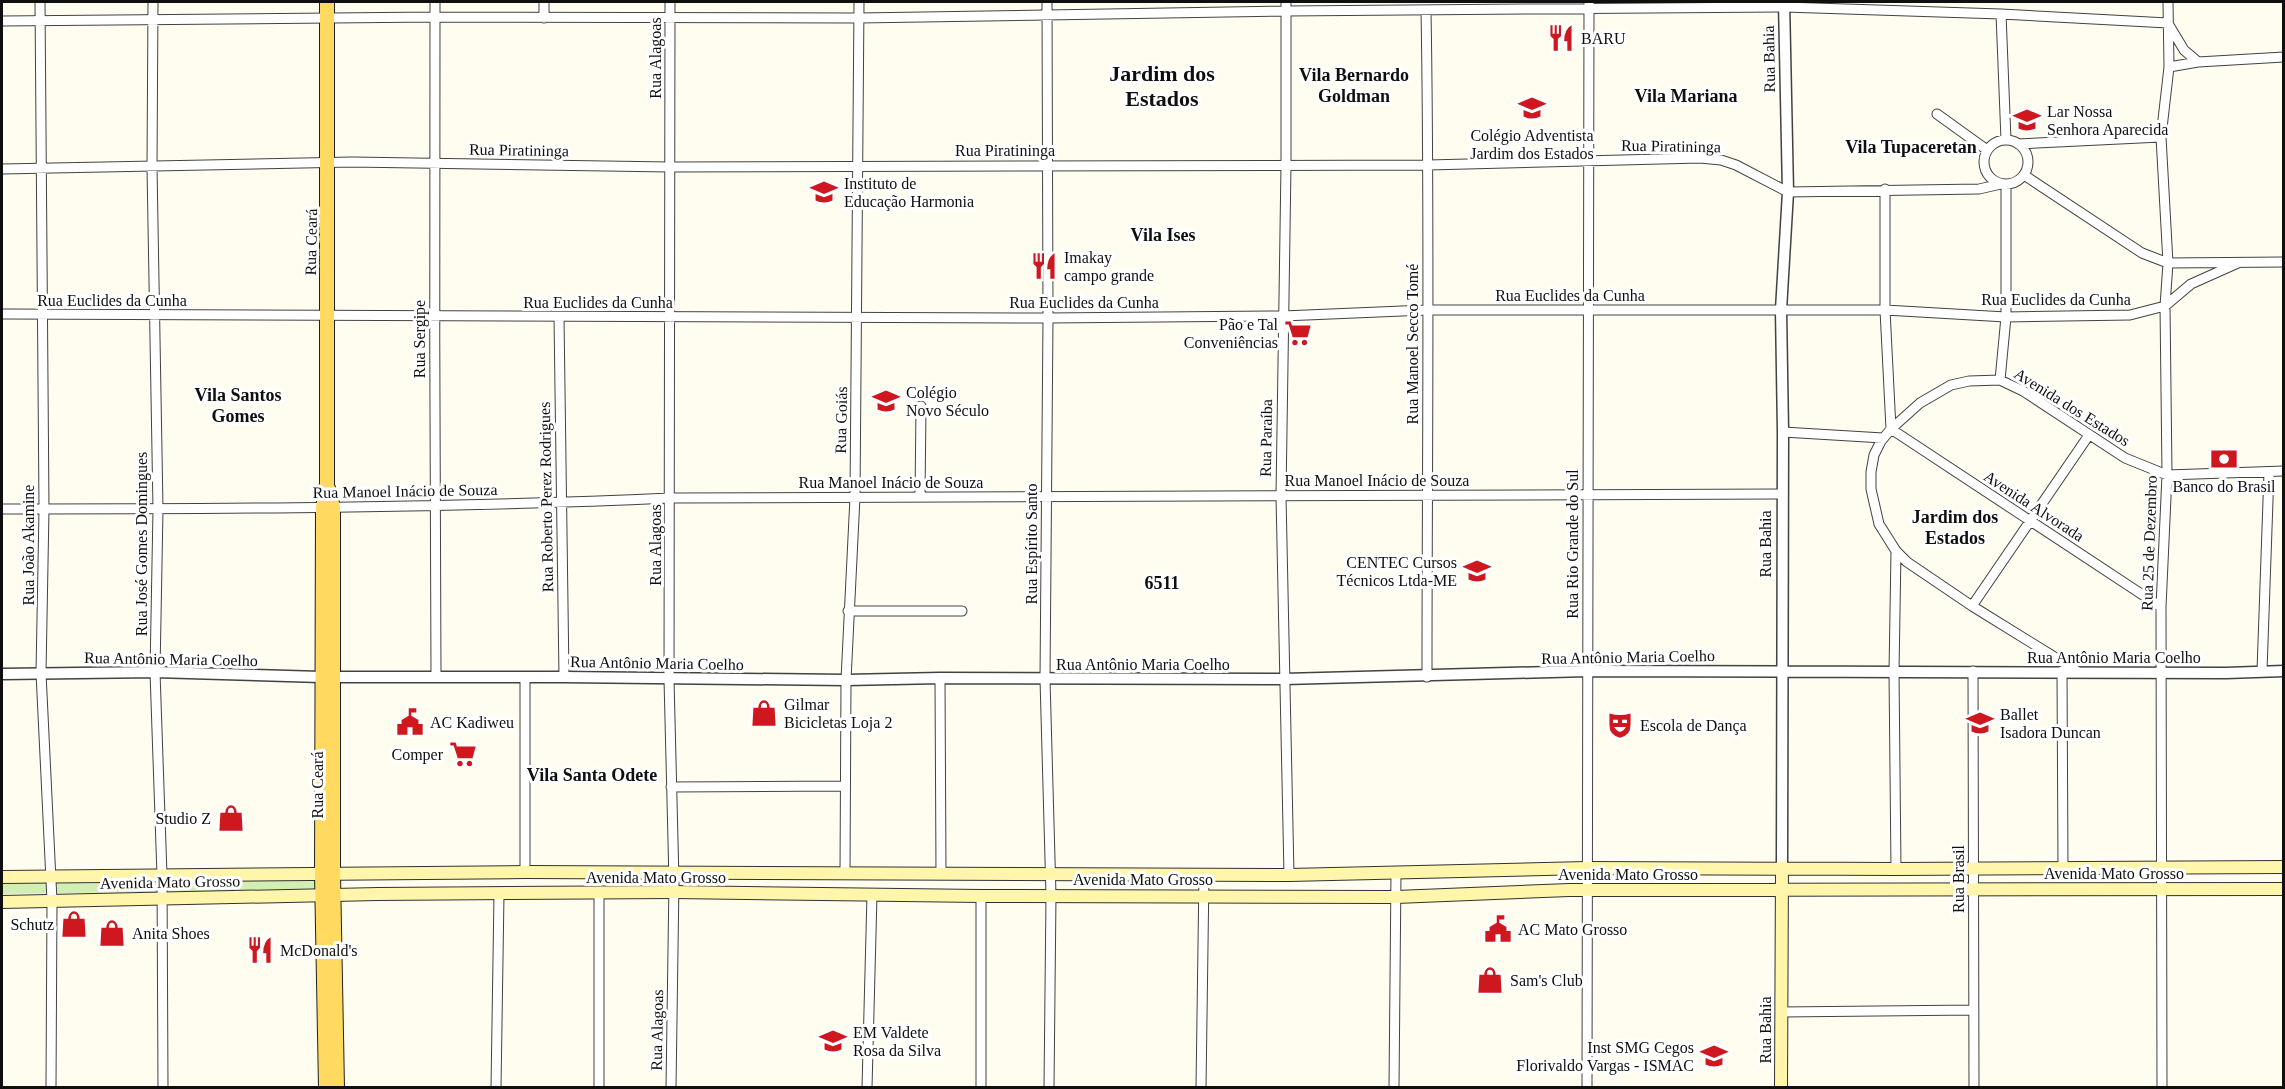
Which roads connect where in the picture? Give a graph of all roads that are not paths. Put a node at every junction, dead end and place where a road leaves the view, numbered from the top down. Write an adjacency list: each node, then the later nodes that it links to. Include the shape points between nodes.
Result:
1 (40, 2): 23 (street, Rua João Akamine)
2 (153, 2): 20 (street, Rua José Gomes Domingues)
3 (327, 2): 21 (main road, Rua Ceará)
4 (435, 2): 16 (street, Rua Sergipe)
5 (544, 2): 18 (street)
6 (670, 2): 17 (street, Rua Alagoas)
7 (859, 2): 19 (street, Rua Goiás)
8 (1047, 2): 14 (street, Rua Espírito Santo)
9 (2168, 2): 24 (street, Rua 25 de Dezembro)
10 (1784, 4): 12 (street); 15 (street); 47 (street, Rua Bahia)
11 (1286, 6): 13 (street); 14 (street); 37 (street, Rua Paraíba)
12 (1589, 6): 13 (street); 33 (street, Rua Rio Grande do Sul)
13 (1426, 10): 38 (street, Rua Manoel Secco Tomé)
14 (1047, 14): 19 (street); 36 (street, Rua Espírito Santo)
15 (2001, 14): 24 (street); 30 (street)
16 (435, 17): 18 (street); 21 (street); 35 (street, Rua Sergipe)
17 (670, 17): 18 (street); 19 (street); 41 (street, Rua Alagoas)
18 (544, 18)
19 (859, 18): 40 (street, Rua Goiás)
20 (154, 19): 21 (street); 23 (street); 39 (street, Rua José Gomes Domingues)
21 (327, 19): 34 (main road, Rua Ceará)
22 (2, 21): 23 (street)
23 (40, 21): 42 (street, Rua João Akamine)
24 (2168, 23): 26 (street, via 2184,50); 27 (street, Rua 25 de Dezembro)
25 (2283, 57): 26 (street)
26 (2198, 62): 27 (street)
27 (2169, 67): 29 (street, Rua 25 de Dezembro)
28 (1937, 114): 32 (street)
29 (2161, 137): 31 (street); 49 (street, Rua 25 de Dezembro)
30 (2006, 140): 31 (street); 32 (street)
31 (2018, 144): 44 (street, via 2028,158)
32 (1987, 150): 45 (street, via 1983,167 1993,181)
33 (1588, 160): 38 (street, Rua Piratininga); 47 (street, Rua Piratininga, via 1721,160); 53 (street, Rua Rio Grande do Sul)
34 (328, 163): 35 (street, Rua Piratininga); 39 (street, Rua Piratininga); 59 (main road, Rua Ceará)
35 (436, 164): 41 (street, Rua Piratininga); 60 (street, Rua Sergipe)
36 (1047, 165): 37 (street, Rua Piratininga); 40 (street, Rua Piratininga); 66 (street, Rua Espírito Santo)
37 (1286, 165): 38 (street, Rua Piratininga); 61 (street, Rua Paraíba)
38 (1428, 165): 52 (street, Rua Manoel Secco Tomé)
39 (152, 166): 42 (street, Rua Piratininga); 58 (street, Rua José Gomes Domingues)
40 (856, 166): 41 (street, Rua Piratininga); 64 (street, Rua Goiás)
41 (670, 167): 63 (street, Rua Alagoas)
42 (42, 168): 43 (street, Rua Piratininga); 57 (street, Rua João Akamine)
43 (2, 169)
44 (2024, 175): 45 (street, via 2018,181); 49 (street, via 2142,253)
45 (2003, 184): 46 (street, Rua Piratininga, via 1979,189); 65 (street)
46 (1885, 189): 47 (street, Rua Piratininga); 55 (street)
47 (1788, 192): 54 (street, Rua Bahia)
48 (2283, 262): 50 (street)
49 (2168, 263): 50 (street); 51 (street, Rua 25 de Dezembro)
50 (2238, 263): 51 (street, via 2191,284)
51 (2165, 306): 65 (street, Rua Euclides da Cunha, via 2130,315); 75 (street, Rua 25 de Dezembro)
52 (1426, 310): 53 (street, Rua Euclides da Cunha); 61 (street, Rua Euclides da Cunha); 77 (street, Rua Manoel Secco Tomé)
53 (1588, 310): 54 (street, Rua Euclides da Cunha); 78 (street, Rua Rio Grande do Sul)
54 (1781, 310): 55 (street, Rua Euclides da Cunha); 70 (street, Rua Bahia)
55 (1885, 310): 65 (street, Rua Euclides da Cunha); 69 (street)
56 (2, 314): 57 (street, Rua Euclides da Cunha)
57 (41, 314): 58 (street, Rua Euclides da Cunha); 87 (street, Rua João Akamine)
58 (154, 315): 59 (street, Rua Euclides da Cunha); 88 (street, Rua José Gomes Domingues)
59 (327, 315): 60 (street, Rua Euclides da Cunha); 86 (main road, Rua Ceará)
60 (434, 315): 62 (street, Rua Euclides da Cunha); 85 (street, Rua Sergipe)
61 (1283, 316): 66 (street, Rua Euclides da Cunha); 79 (street, Rua Paraíba)
62 (559, 317): 63 (street, Rua Euclides da Cunha); 84 (street, Rua Roberto Perez Rodrigues)
63 (670, 317): 64 (street, Rua Euclides da Cunha); 83 (street, Rua Alagoas)
64 (856, 317): 66 (street, Rua Euclides da Cunha); 80 (street, Rua Goiás)
65 (2006, 317): 67 (street)
66 (1048, 318): 82 (street, Rua Espírito Santo)
67 (2000, 380): 69 (street, Avenida dos Estados, via 1951,385 1920,403); 71 (street, Avenida dos Estados, via 2023,390)
68 (921, 406): 81 (street)
69 (1891, 429): 72 (street, Avenida dos Estados); 90 (street, Avenida Alvorada)
70 (1783, 432): 72 (street); 76 (street, Rua Bahia)
71 (2089, 435): 75 (street, Avenida dos Estados, via 2125,458); 90 (street)
72 (1883, 438): 91 (street, Avenida dos Estados, via 1874,455 1871,489 1879,524)
73 (2283, 471): 74 (street)
74 (2269, 472): 75 (street); 102 (street)
75 (2167, 476): 93 (street, Rua 25 de Dezembro)
76 (1781, 494): 78 (street, Rua Manoel Inácio de Souza); 97 (street, Rua Bahia)
77 (1427, 495): 78 (street, Rua Manoel Inácio de Souza); 79 (street, Rua Manoel Inácio de Souza); 111 (street, Rua Manoel Secco Tomé)
78 (1587, 495): 96 (street, Rua Rio Grande do Sul)
79 (1281, 496): 82 (street, Rua Manoel Inácio de Souza); 116 (street, Rua Paraíba)
80 (855, 497): 81 (street, Rua Manoel Inácio de Souza); 83 (street, Rua Manoel Inácio de Souza); 94 (street, Rua Goiás)
81 (920, 497): 82 (street, Rua Manoel Inácio de Souza)
82 (1046, 497): 115 (street, Rua Espírito Santo)
83 (670, 498): 84 (street, Rua Manoel Inácio de Souza); 114 (street, Rua Alagoas)
84 (561, 503): 85 (street, Rua Manoel Inácio de Souza); 110 (street, Rua Roberto Perez Rodrigues)
85 (434, 505): 86 (street, Rua Manoel Inácio de Souza); 108 (street, Rua Sergipe)
86 (328, 507): 88 (street, Rua Manoel Inácio de Souza); 112 (main road, Rua Ceará)
87 (44, 509): 88 (street, Rua Manoel Inácio de Souza); 89 (street, Rua Manoel Inácio de Souza); 106 (street, Rua João Akamine)
88 (158, 509): 104 (street, Rua José Gomes Domingues)
89 (2, 510)
90 (2031, 522): 92 (street); 93 (street, Avenida Alvorada)
91 (1896, 551): 92 (street, Avenida dos Estados); 105 (street)
92 (1972, 606): 100 (street, Avenida dos Estados)
93 (2161, 607): 101 (street, Rua 25 de Dezembro)
94 (848, 611): 95 (street); 117 (street, Rua Goiás)
95 (962, 611)
96 (1587, 671): 97 (street, Rua Antônio Maria Coelho); 111 (street, Rua Antônio Maria Coelho); 125 (street, Rua Rio Grande do Sul)
97 (1782, 671): 105 (street, Rua Antônio Maria Coelho); 120 (street, Rua Bahia)
98 (1973, 671): 99 (street, Rua Antônio Maria Coelho); 105 (street, Rua Antônio Maria Coelho); 121 (street, Rua Brasil)
99 (2062, 671): 100 (street, Rua Antônio Maria Coelho); 122 (street)
100 (2077, 671): 101 (street, Rua Antônio Maria Coelho)
101 (2161, 671): 102 (street, Rua Antônio Maria Coelho); 123 (street, Rua 25 de Dezembro)
102 (2262, 671): 103 (street, Rua Antônio Maria Coelho)
103 (2283, 671)
104 (155, 672): 106 (street, Rua Antônio Maria Coelho); 112 (street, Rua Antônio Maria Coelho); 138 (street, Rua José Gomes Domingues)
105 (1894, 672): 126 (street)
106 (41, 673): 107 (street, Rua Antônio Maria Coelho); 140 (street, Rua João Akamine)
107 (2, 674)
108 (436, 677): 109 (street, Rua Antônio Maria Coelho); 112 (street, Rua Antônio Maria Coelho)
109 (525, 677): 110 (street, Rua Antônio Maria Coelho); 128 (street)
110 (564, 677): 114 (street, Rua Antônio Maria Coelho)
111 (1427, 677): 116 (street, Rua Antônio Maria Coelho)
112 (327, 678): 135 (main road, Rua Ceará)
113 (940, 678): 115 (street, Rua Antônio Maria Coelho); 117 (street, Rua Antônio Maria Coelho); 132 (street)
114 (669, 679): 117 (street, Rua Antônio Maria Coelho); 119 (street, Rua Alagoas)
115 (1045, 679): 116 (street, Rua Antônio Maria Coelho); 133 (street, Rua Espírito Santo)
116 (1284, 679): 139 (street, Rua Paraíba)
117 (846, 680): 118 (street, Rua Goiás)
118 (845, 786): 119 (street); 136 (street, Rua Goiás)
119 (671, 787): 127 (street, Rua Alagoas)
120 (1782, 867): 125 (main road, Avenida Mato Grosso); 126 (main road, Avenida Mato Grosso); 146 (main road, Rua Bahia)
121 (1973, 867): 122 (main road, Avenida Mato Grosso); 126 (main road, Avenida Mato Grosso); 142 (street, Rua Brasil)
122 (2063, 867): 123 (main road, Avenida Mato Grosso)
123 (2161, 867): 124 (main road, Avenida Mato Grosso); 143 (street, Rua 25 de Dezembro)
124 (2283, 867)
125 (1586, 868): 134 (main road, Avenida Mato Grosso); 145 (street, Rua Rio Grande do Sul)
126 (1896, 869)
127 (673, 871): 129 (main road, Avenida Mato Grosso); 136 (main road, Avenida Mato Grosso); 147 (street, Rua Alagoas)
128 (525, 872): 129 (main road, Avenida Mato Grosso); 130 (main road, Avenida Mato Grosso)
129 (593, 872): 150 (main road)
130 (395, 873): 135 (main road, Avenida Mato Grosso); 148 (main road, via 381,881)
131 (858, 873): 132 (main road, Avenida Mato Grosso); 136 (main road, Avenida Mato Grosso); 152 (main road, via 857,882)
132 (941, 873): 133 (main road, Avenida Mato Grosso)
133 (1050, 873): 137 (main road, Avenida Mato Grosso); 153 (street, Rua Espírito Santo)
134 (1396, 873): 139 (main road, Avenida Mato Grosso); 157 (street)
135 (327, 874): 138 (main road, Avenida Mato Grosso); 154 (main road, Rua Ceará)
136 (845, 874): 151 (main road)
137 (1204, 874): 139 (main road, Avenida Mato Grosso); 156 (street)
138 (162, 875): 140 (main road, Avenida Mato Grosso); 158 (street, Rua José Gomes Domingues)
139 (1289, 875)
140 (50, 876): 141 (main road, Avenida Mato Grosso); 159 (street, Rua João Akamine)
141 (2, 877)
142 (1973, 889): 143 (main road, Avenida Mato Grosso); 146 (main road, Avenida Mato Grosso); 161 (street, Rua Brasil)
143 (2161, 889): 144 (main road, Avenida Mato Grosso); 178 (street, Rua 25 de Dezembro)
144 (2283, 889)
145 (1586, 890): 146 (main road, Avenida Mato Grosso); 157 (main road, Avenida Mato Grosso); 175 (street, Rua Rio Grande do Sul)
146 (1782, 890): 162 (main road, Rua Bahia)
147 (674, 892): 150 (main road, Avenida Mato Grosso); 151 (main road, Avenida Mato Grosso); 169 (street, Rua Alagoas)
148 (378, 894): 149 (main road, Avenida Mato Grosso); 154 (main road, Avenida Mato Grosso)
149 (499, 894): 150 (main road, Avenida Mato Grosso); 167 (street)
150 (599, 894): 168 (street)
151 (833, 894): 152 (main road, Avenida Mato Grosso)
152 (866, 895): 155 (main road, Avenida Mato Grosso); 170 (street)
153 (1051, 895): 155 (main road, Avenida Mato Grosso); 156 (main road, Avenida Mato Grosso); 172 (street, Rua Espírito Santo)
154 (328, 896): 158 (main road, Avenida Mato Grosso); 165 (main road, Rua Ceará); 166 (main road, Rua Ceará)
155 (981, 896): 171 (street)
156 (1203, 896): 157 (main road, Avenida Mato Grosso); 173 (street)
157 (1396, 897): 174 (street)
158 (161, 898): 159 (main road, Avenida Mato Grosso); 164 (street, Rua José Gomes Domingues)
159 (52, 901): 160 (main road, Avenida Mato Grosso); 163 (street, Rua João Akamine)
160 (2, 902)
161 (1974, 1010): 162 (street); 177 (street, Rua Brasil)
162 (1781, 1012): 176 (main road, Rua Bahia)
163 (51, 1088)
164 (163, 1088)
165 (326, 1088)
166 (337, 1088)
167 (496, 1088)
168 (599, 1088)
169 (671, 1088)
170 (867, 1088)
171 (981, 1088)
172 (1049, 1088)
173 (1201, 1088)
174 (1394, 1088)
175 (1587, 1088)
176 (1781, 1088)
177 (1974, 1088)
178 (2162, 1088)

